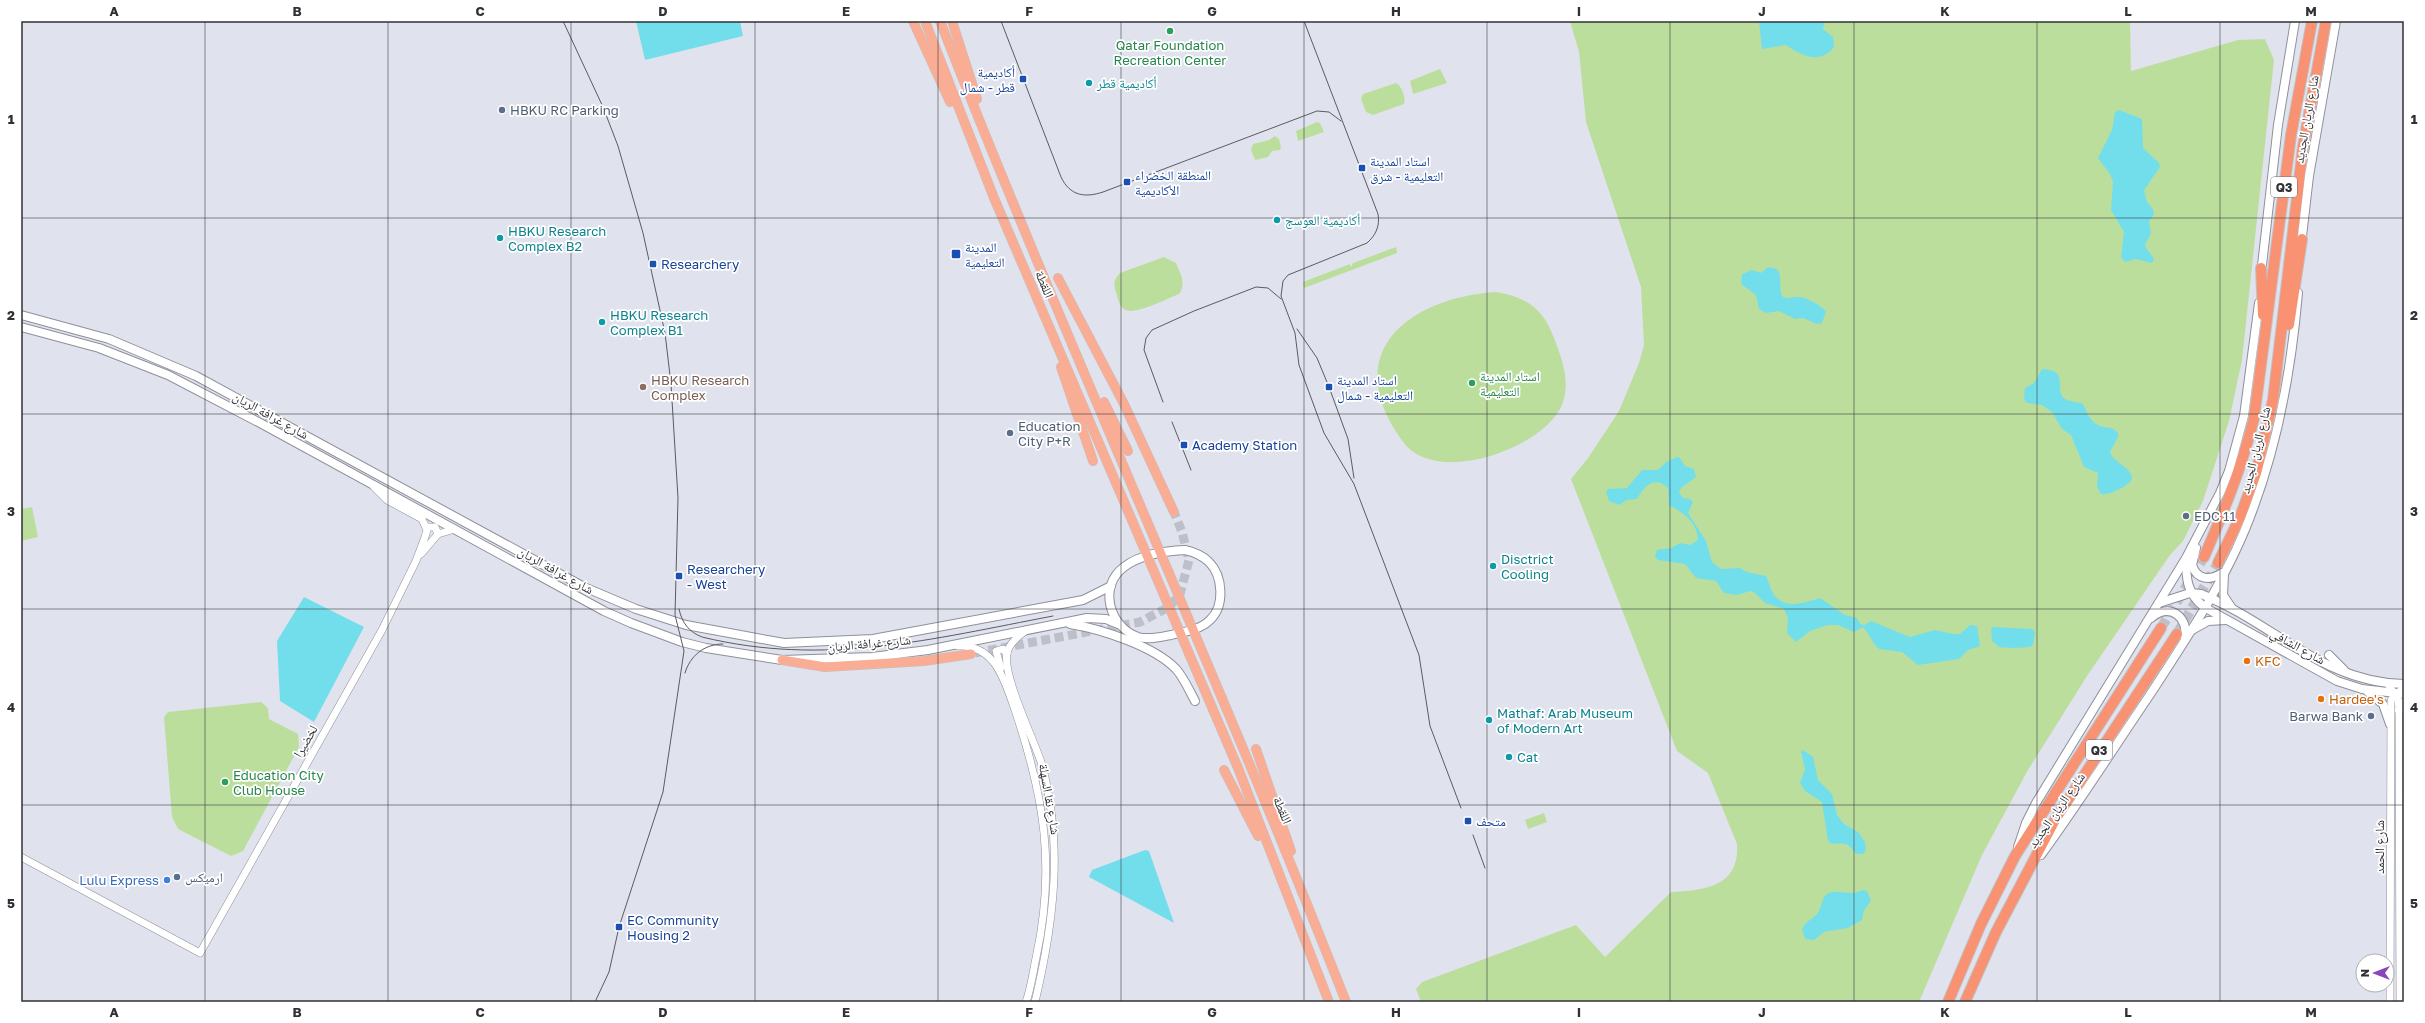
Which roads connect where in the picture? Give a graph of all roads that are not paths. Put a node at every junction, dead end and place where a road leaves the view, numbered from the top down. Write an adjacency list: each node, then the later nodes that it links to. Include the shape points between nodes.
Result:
1 (913, 21): 9 (main road, via 947,97)
2 (925, 21): 9 (main road, اللقطة)
3 (940, 21): 10 (main road, اللقطة)
4 (952, 21): 10 (main road)
5 (2295, 21): 12 (main road, شارع الريان الجديد, via 2278,125)
6 (2312, 21): 18 (highway, شارع الريان الجديد / Q3, via 2291,135)
7 (2326, 21): 19 (highway, شارع الريان الجديد / Q3, via 2303,147)
8 (2336, 21): 11 (main road, شارع الريان الجديد, via 2309,176)
9 (961, 118): 15 (main road, اللقطة)
10 (994, 156): 13 (main road, اللقطة)
11 (2302, 239): 19 (highway, via 2287,338); 34 (main road, شارع الريان الجديد, via 2294,332 2266,470 2253,509)
12 (2261, 268): 18 (highway); 26 (main road, شارع الريان الجديد, via 2256,335 2244,416 2228,471)
13 (1044, 277): 20 (main road, via 1054,291); 28 (main road, اللقطة)
14 (1058, 278): 23 (main road, via 1124,404)
15 (1031, 283): 21 (main road); 29 (main road, اللقطة)
16 (21, 315): 35 (main road, شارع غرافة الريان, via 109,339 191,373 584,586 636,609 686,626 784,643 873,639 1083,600)
17 (21, 327): 22 (main road, شارع غرافة الريان, via 99,348 168,375)
18 (2263, 354): 30 (highway, شارع الريان الجديد / Q3, via 2254,418 2245,455)
19 (2279, 357): 33 (highway, شارع الريان الجديد / Q3, via 2266,437 2256,473 2240,517)
20 (1128, 451)
21 (1093, 461)
22 (370, 483): 24 (street, via 387,500 422,519); 25 (main road, شارع غرافة الريان)
23 (1174, 512)
24 (426, 527): 27 (street, via 432,525); 32 (street, لخضيرا, via 426,537)
25 (455, 529): 27 (street); 55 (main road, شارع غرافة الريان, via 631,623 706,648)
26 (2201, 530): 31 (main road, شارع الريان الجديد); 34 (main road, via 2201,537 2192,557 2193,569 2196,574 2207,579 2215,578)
27 (438, 534): 32 (street, لخضيرا)
28 (1160, 553): 29 (main road); 46 (main road, اللقطة); 46 (main road, via 1185,550 1194,552 1202,556 1215,570 1220,590 1217,610 1211,620)
29 (1148, 556): 35 (main road, via 1123,567 1116,574); 49 (main road, اللقطة)
30 (2204, 557)
31 (2186, 558): 36 (main road); 38 (main road, شارع الريان الجديد)
32 (416, 561): 70 (street, لخضيرا, via 382,630 200,954)
33 (2218, 563)
34 (2224, 572): 37 (main road, شارع الريان الجديد); 40 (main road, via 2223,595)
35 (1111, 586): 44 (main road, via 1110,606)
36 (2190, 593): 37 (main road, شارع الشافي); 38 (main road, شارع الشافي); 39 (main road, شارع الشافي)
37 (2209, 597): 39 (main road, شارع الريان الجديد); 40 (main road, شارع الشافي)
38 (2159, 603): 41 (main road, شارع الريان الجديد)
39 (2204, 607): 42 (main road, شارع الشافي); 47 (main road, شارع الريان الجديد)
40 (2239, 614): 56 (main road, شارع الشافي, via 2324,664)
41 (2148, 620): 50 (main road, via 2166,611 2176,613 2184,620 2187,630); 69 (main road, شارع الريان الجديد, via 2036,803)
42 (2226, 620): 47 (main road, via 2208,621); 60 (main road, شارع الشافي, via 2324,674)
43 (1066, 623): 44 (main road, شارع غرافة الريان, via 1096,618); 48 (main road, شارع غرافة الريان); 63 (main road, via 1091,627 1160,656 1176,669)
44 (1118, 624): 49 (main road, via 1141,638)
45 (2161, 628): 69 (highway, شارع الريان الجديد / Q3)
46 (1193, 630): 49 (main road); 72 (main road, اللقطة)
47 (2192, 631): 50 (main road, شارع الريان الجديد)
48 (1024, 632): 51 (main road, شارع غرافة الريان); 53 (street, via 1011,644)
49 (1181, 633): 71 (main road, اللقطة)
50 (2181, 637): 78 (highway, شارع الريان الجديد / Q3, via 2080,780 2027,871)
51 (943, 647): 55 (main road, شارع غرافة الريان, via 872,657); 57 (street, شارع نقا السهلة, via 969,646 983,651)
52 (971, 654): 55 (main road, via 924,662 825,667)
53 (1007, 654): 57 (street, via 1003,649 996,651); 74 (street, شارع نقا السهلة, via 1010,677 1041,765 1054,832 1055,878 1050,930)
54 (2329, 656): 56 (main road)
55 (782, 660)
56 (2353, 677): 58 (main road, شارع الشافي)
57 (1006, 684): 73 (street, شارع نقا السهلة, via 1034,772 1046,841 1044,917)
58 (2388, 684): 59 (main road, شارع الشافي); 61 (street, شارع الحمد)
59 (2404, 686): 61 (street)
60 (2362, 689): 61 (main road, شارع الشافي); 66 (main road, via 2379,699)
61 (2395, 694): 62 (main road, شارع الشافي); 65 (street, شارع الحمد); 66 (street, شارع الحمد, via 2391,700)
62 (2404, 694)
63 (1195, 701)
64 (2404, 702): 65 (main road)
65 (2399, 710): 80 (street, شارع الحمد)
66 (2390, 724): 79 (street, شارع الحمد)
67 (1256, 749): 72 (main road, via 1290,847)
68 (1224, 770): 71 (main road, via 1246,809 1268,858)
69 (2015, 856): 77 (highway, شارع الريان الجديد / Q3, via 1981,924)
70 (21, 857)
71 (1278, 871): 75 (main road, اللقطة)
72 (1298, 879): 76 (main road, اللقطة)
73 (1026, 1002)
74 (1035, 1002)
75 (1329, 1002)
76 (1346, 1002)
77 (1948, 1002)
78 (1965, 1002)
79 (2390, 1002)
80 (2400, 1002)

